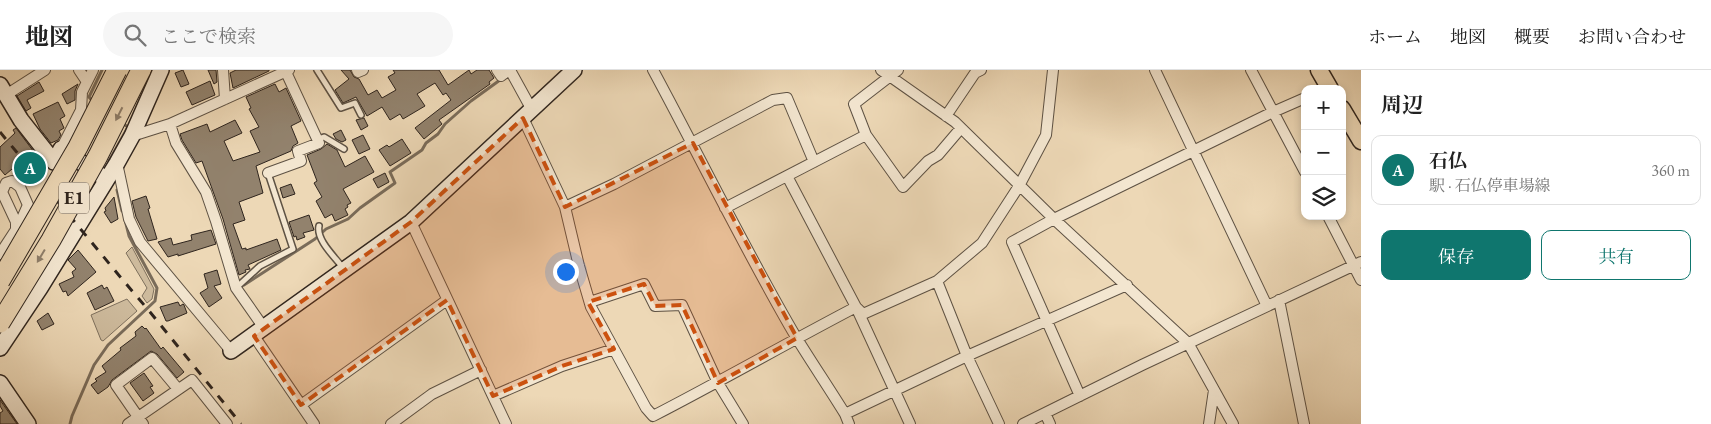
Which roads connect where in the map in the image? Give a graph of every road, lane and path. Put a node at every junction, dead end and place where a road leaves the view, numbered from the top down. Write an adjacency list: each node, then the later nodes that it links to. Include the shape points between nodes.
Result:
1 (45, 70): 24 (street)
2 (79, 70): 22 (street)
3 (93, 70): 22 (street)
4 (117, 70): 63 (highway, E1, bridge, via 78,147)
5 (223, 70): 25 (street)
6 (317, 70): 29 (lane, via 341,108 355,103)
7 (357, 70): 8 (street)
8 (363, 70)
9 (497, 70): 10 (street, via 501,76)
10 (510, 70): 28 (street)
11 (574, 70): 28 (street)
12 (653, 70): 38 (street)
13 (881, 70): 21 (street)
14 (981, 70): 30 (street, via 975,73)
15 (1053, 70): 48 (street, via 1046,135)
16 (1155, 70): 41 (street)
17 (1251, 70): 27 (street)
18 (1320, 70): 23 (main road)
19 (286, 71): 25 (street); 36 (street)
20 (149, 72): 35 (street); 73 (highway, E1, one-way to 73, bridge)
21 (895, 73): 30 (street); 34 (street, via 854,104)
22 (87, 82): 39 (street, via 82,92 81,110)
23 (1328, 85)
24 (3, 90): 39 (street, via 21,120 54,162)
25 (225, 99): 32 (street)
26 (1301, 100): 27 (street)
27 (1273, 112): 41 (street); 44 (street)
28 (527, 114): 50 (street); 56 (street)
29 (361, 115)
30 (946, 116): 33 (street)
31 (1346, 116): 37 (main road)
32 (170, 124): 35 (street); 66 (street, via 176,142 206,192)
33 (962, 128): 34 (street, via 903,187); 48 (street)
34 (866, 135): 42 (street)
35 (132, 136): 43 (street)
36 (317, 139): 40 (lane, via 324,137); 45 (street, via 319,143 298,151 300,161)
37 (1361, 141)
38 (692, 143): 42 (street, via 773,100 787,98); 50 (street); 51 (street)
39 (61, 149): 47 (street)
40 (344, 149)
41 (1194, 151): 54 (street); 70 (street)
42 (814, 162): 46 (street)
43 (117, 163): 47 (street); 79 (street, via 129,219 140,242)
44 (1301, 164)
45 (268, 174): 66 (lane, via 293,249 260,266)
46 (787, 176): 51 (street); 71 (street)
47 (107, 181): 77 (street)
48 (1019, 186): 54 (street); 64 (street, via 982,243)
49 (1, 192): 52 (street, via 6,183 16,182 26,199); 53 (street)
50 (566, 207): 69 (street)
51 (725, 208): 75 (street)
52 (27, 209): 53 (street); 57 (street)
53 (11, 211): 57 (street)
54 (1054, 219): 65 (street); 72 (street, via 1012,242)
55 (1330, 220): 60 (street)
56 (411, 222): 61 (street); 67 (street)
57 (16, 228): 59 (street)
58 (318, 229): 61 (lane, via 320,237)
59 (0, 254)
60 (1358, 264): 62 (street); 68 (street)
61 (345, 270): 74 (street)
62 (1361, 280)
63 (0, 281)
64 (937, 281): 71 (street, via 863,314); 80 (street)
65 (1127, 285): 72 (street); 76 (street)
66 (236, 288): 74 (street)
67 (448, 300): 81 (street); 89 (street)
68 (1279, 300): 70 (street); 107 (street)
69 (590, 302): 78 (street); 82 (street, via 644,284 655,306 682,305)
70 (1267, 306): 76 (street)
71 (856, 308): 75 (street); 85 (street)
72 (1046, 321): 80 (street); 88 (street)
73 (0, 323)
74 (259, 332): 79 (street); 89 (street)
75 (796, 338): 82 (street); 91 (street)
76 (1188, 343): 86 (street); 88 (street)
77 (0, 348)
78 (614, 349): 87 (street, via 562,366); 93 (street)
79 (231, 351)
80 (967, 356): 85 (street); 102 (street)
81 (481, 370): 87 (street); 98 (street, via 432,394)
82 (718, 383): 93 (street); 100 (street)
83 (1, 386): 94 (street)
84 (178, 389): 92 (street); 92 (street, via 152,358 116,385); 96 (street, via 192,380)
85 (895, 390): 91 (street); 101 (street)
86 (1214, 390): 105 (street); 106 (street)
87 (493, 396): 99 (street)
88 (1080, 396): 90 (street)
89 (300, 404): 97 (street)
90 (1045, 413): 103 (street); 104 (street)
91 (847, 419)
92 (141, 420): 95 (street)
93 (653, 420)
94 (28, 424)
95 (128, 424)
96 (227, 424)
97 (314, 424)
98 (390, 424)
99 (506, 424)
100 (743, 424)
101 (910, 424)
102 (999, 424)
103 (1022, 424)
104 (1050, 424)
105 (1209, 424)
106 (1233, 424)
107 (1304, 424)

